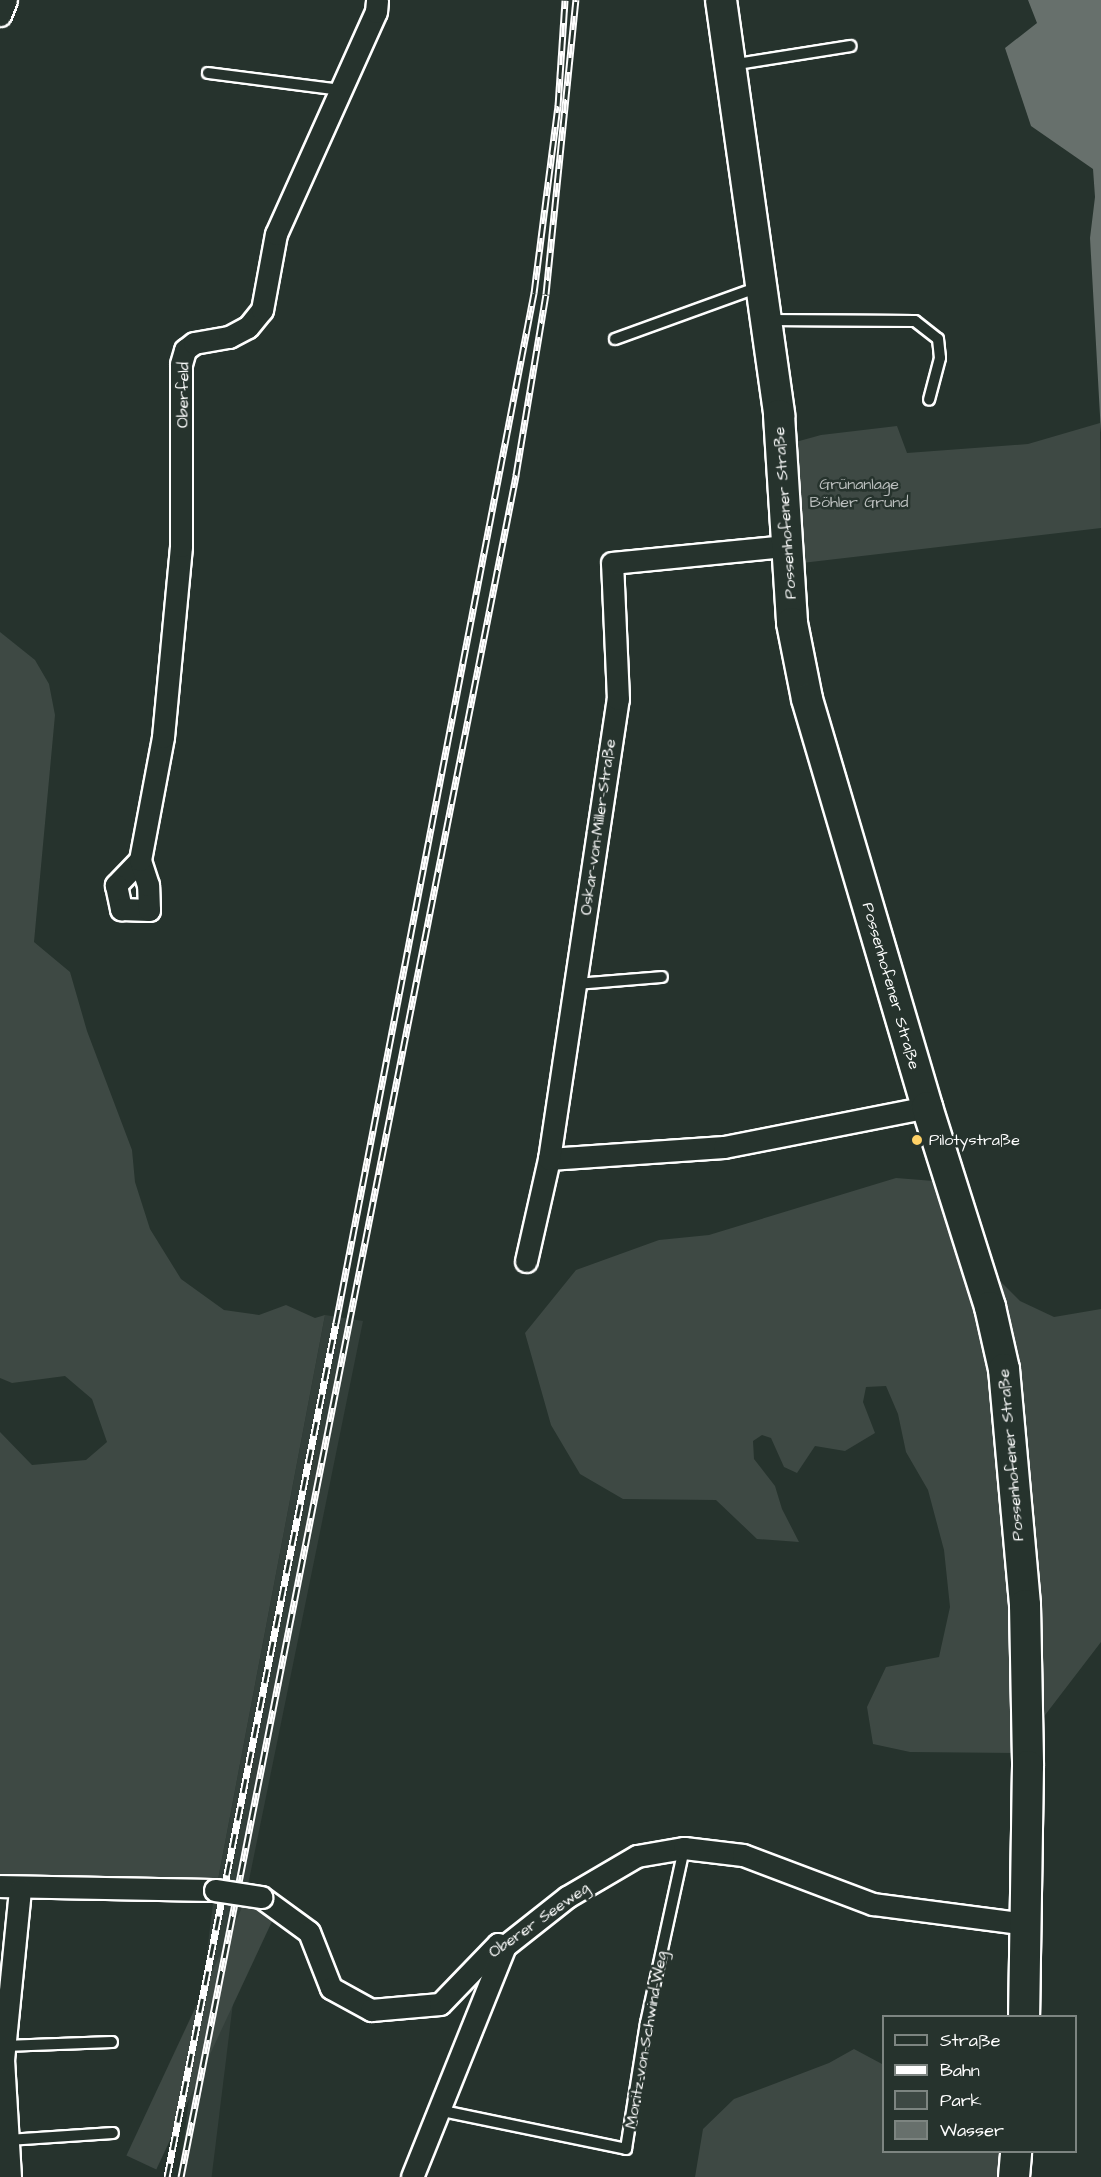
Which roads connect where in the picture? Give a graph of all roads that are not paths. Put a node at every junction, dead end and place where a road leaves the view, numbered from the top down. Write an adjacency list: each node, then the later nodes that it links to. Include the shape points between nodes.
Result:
1 (6, 0): 4 (street)
2 (377, 0): 8 (street, Oberfeld, via 376,12)
3 (721, 0): 6 (main road, Possenhofener Straße)
4 (0, 15)
5 (851, 46): 6 (lane)
6 (730, 64): 9 (main road, Possenhofener Straße)
7 (208, 73): 8 (lane)
8 (340, 90): 14 (street, Oberfeld, via 276,234 262,310 248,327 229,337 194,343 185,350 181,364 181,546 163,737)
9 (762, 286): 10 (main road, Possenhofener Straße); 11 (lane)
10 (766, 320): 12 (lane, via 915,321 938,339 940,358); 13 (main road, Possenhofener Straße, via 779,416)
11 (615, 339)
12 (929, 400)
13 (786, 546): 16 (street, Oskar-von-Miller-Straße, via 612,563 618,699); 17 (main road, Possenhofener Straße, via 792,623 807,699)
14 (140, 860)
15 (662, 977): 16 (lane)
16 (575, 984): 18 (street, Oskar-von-Miller-Straße)
17 (927, 1107): 18 (street, via 724,1147); 22 (main road, Possenhofener Straße, via 990,1307 1004,1369 1025,1605)
18 (549, 1159): 19 (street, Oskar-von-Miller-Straße)
19 (526, 1261)
20 (684, 1848): 22 (street, Oberer Seeweg, via 743,1855 873,1904); 23 (street, Oberer Seeweg, via 637,1857 567,1897); 27 (lane, Moritz-von-Schwind-Weg, via 646,2023 626,2149)
21 (10, 1888): 23 (street, Oberer Seeweg, bridge, via 215,1890 261,1897 309,1932 331,1988 371,2010 440,2004 498,1944); 26 (street)
22 (1027, 1924): 24 (main road, Possenhofener Straße)
23 (506, 1946): 27 (street)
24 (1024, 2015)
25 (112, 2042): 26 (lane)
26 (4, 2046): 29 (street)
27 (438, 2110): 32 (street)
28 (113, 2133): 29 (lane)
29 (8, 2140): 31 (street)
30 (1016, 2153): 33 (main road)
31 (10, 2177)
32 (412, 2177)
33 (1014, 2177)

